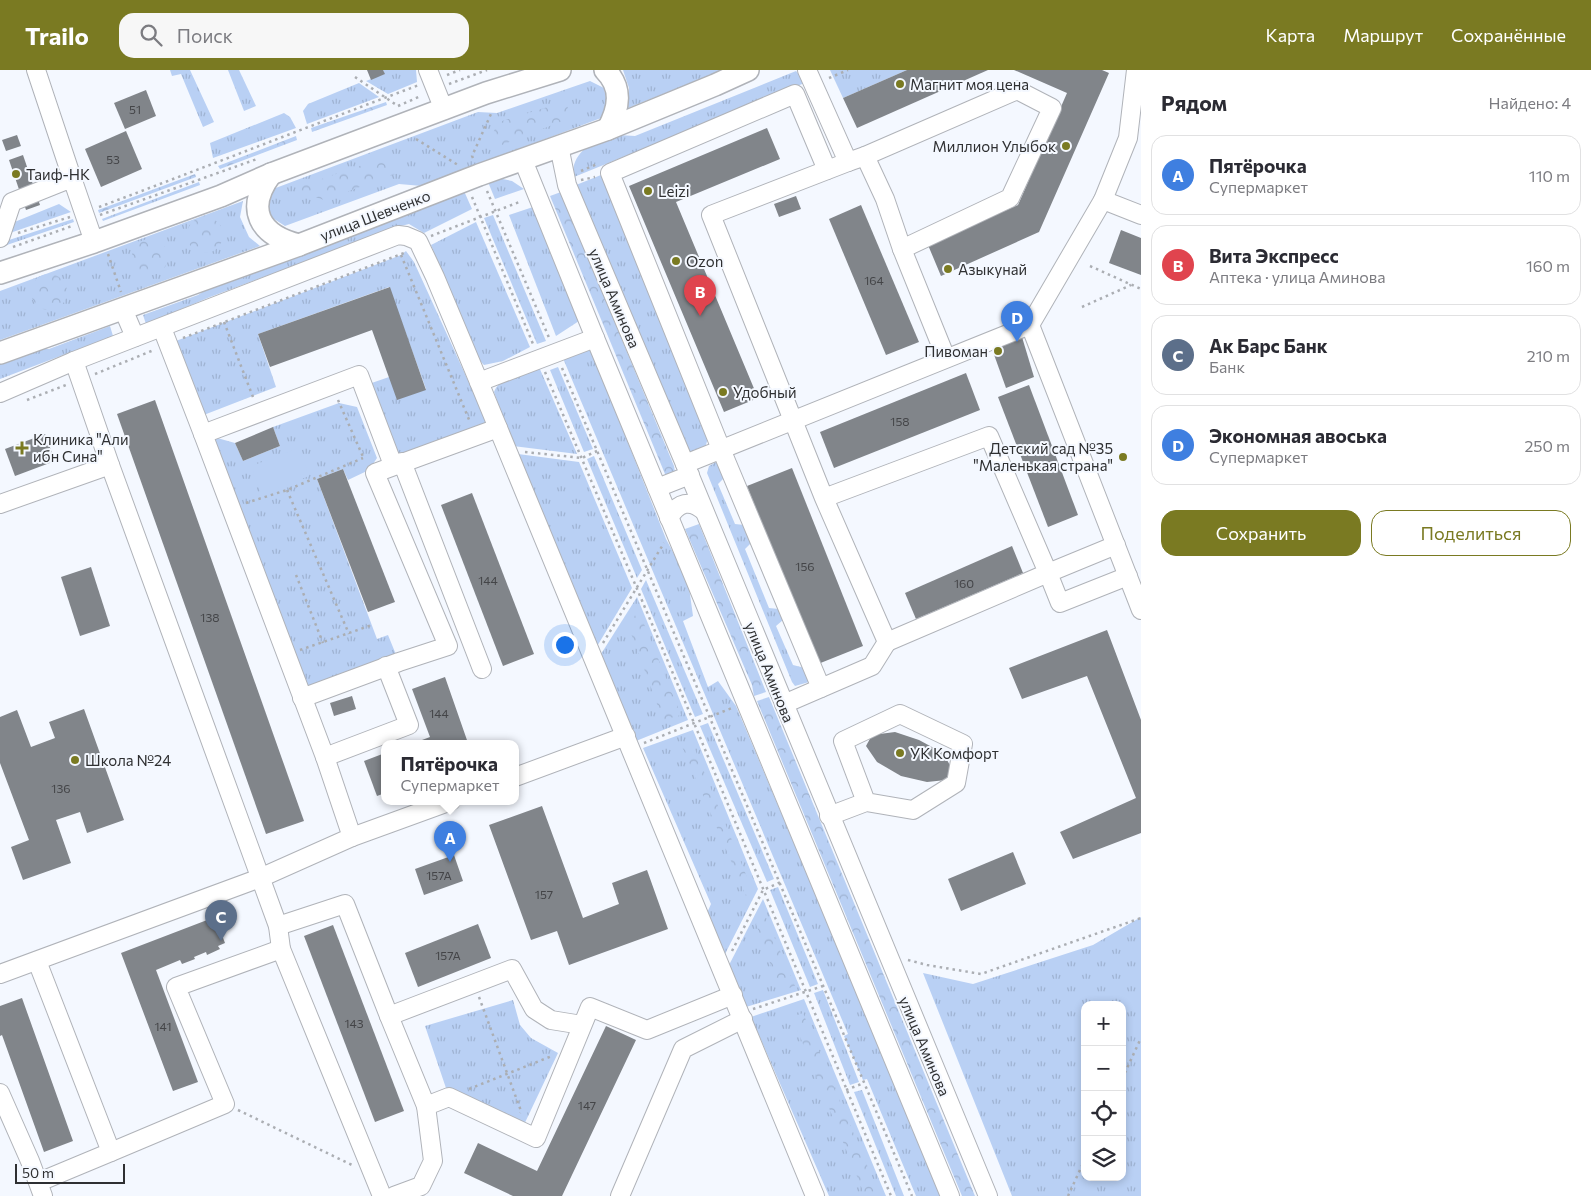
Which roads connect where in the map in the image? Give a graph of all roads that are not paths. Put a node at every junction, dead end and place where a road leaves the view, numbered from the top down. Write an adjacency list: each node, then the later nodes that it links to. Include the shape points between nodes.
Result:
1 (36, 70): 17 (street)
2 (560, 70): 8 (main road)
3 (606, 70): 9 (main road, via 618,90 615,115)
4 (748, 70): 9 (main road, улица Шевченко)
5 (1136, 70): 10 (street)
6 (811, 77): 14 (street)
7 (432, 80): 8 (street)
8 (444, 110): 15 (main road)
9 (608, 129): 11 (main road, улица Шевченко)
10 (1134, 141): 18 (street)
11 (559, 146): 13 (main road, улица Шевченко); 41 (street, улица Аминова, via 567,185)
12 (865, 156): 14 (street); 23 (street); 23 (street, via 1017,90 1052,108 1010,198)
13 (523, 160): 22 (main road, улица Шевченко); 29 (street)
14 (848, 162): 16 (street)
15 (265, 166): 20 (main road, via 221,196); 22 (main road, via 256,206 259,218 274,235)
16 (827, 170): 35 (street, via 711,215); 38 (street, via 795,94 606,167)
17 (72, 178): 20 (street, via 85,217); 21 (street, via 12,202)
18 (1102, 200): 19 (street); 26 (street)
19 (1141, 215)
20 (98, 240): 24 (main road)
21 (6, 241)
22 (300, 244): 25 (main road, улица Шевченко)
23 (902, 249): 31 (street)
24 (0, 273)
25 (124, 308): 28 (street); 30 (main road, улица Шевченко)
26 (1030, 324): 31 (street); 47 (street)
27 (165, 336): 28 (street); 33 (street, via 398,235 406,236 418,241); 37 (street)
28 (135, 338): 32 (street)
29 (595, 338): 33 (street); 42 (street)
30 (0, 353)
31 (946, 358): 35 (street)
32 (74, 361): 34 (street); 40 (street)
33 (479, 382): 36 (street)
34 (0, 393)
35 (793, 420): 38 (street); 43 (street)
36 (498, 428): 39 (street); 57 (street)
37 (203, 434): 39 (street, via 358,375); 55 (street)
38 (721, 449): 41 (street); 54 (street)
39 (398, 464): 52 (street, via 375,473 448,646); 53 (street)
40 (110, 465): 44 (street); 64 (street)
41 (687, 469): 42 (street); 45 (street, улица Аминова)
42 (657, 488): 46 (street)
43 (824, 498): 48 (street, via 990,436); 51 (street)
44 (0, 504)
45 (704, 511): 46 (street, via 695,504 683,504 674,509); 56 (street, улица Аминова)
46 (670, 518): 81 (street)
47 (1116, 545): 48 (street); 49 (street)
48 (1048, 573): 49 (street, via 1060,603); 51 (street)
49 (1128, 576): 50 (street)
50 (1141, 610)
51 (887, 642): 54 (street, via 872,666)
52 (386, 666): 55 (street); 58 (street, via 408,725)
53 (482, 669)
54 (822, 688): 56 (street)
55 (302, 698): 58 (street)
56 (784, 704): 62 (street, улица Аминова)
57 (628, 742): 59 (street); 69 (street)
58 (325, 757): 63 (street)
59 (519, 776)
60 (866, 802): 60 (street, via 913,810 956,783 963,744 900,714 843,742); 62 (street)
61 (440, 805): 63 (street)
62 (829, 816): 82 (street, улица Аминова)
63 (352, 837): 64 (street)
64 (260, 878): 65 (street); 67 (street)
65 (278, 926): 66 (street); 70 (street, via 346,904)
66 (281, 948): 75 (street, via 176,987 225,1104); 77 (street)
67 (37, 961): 68 (street); 75 (street)
68 (0, 974)
69 (733, 995): 71 (street); 72 (street, via 647,1030 590,1007)
70 (389, 1016): 72 (street, via 512,969 534,1009 552,1020); 74 (street)
71 (742, 1016): 79 (street, via 683,1049); 80 (street)
72 (582, 1025): 74 (street, via 536,1138 449,1097)
73 (0, 1093): 76 (street)
74 (426, 1106): 78 (street, via 433,1161 421,1186)
75 (111, 1152): 76 (street)
76 (41, 1189)
77 (382, 1196)
78 (394, 1196)
79 (620, 1196)
80 (815, 1196)
81 (950, 1196)
82 (988, 1196)

